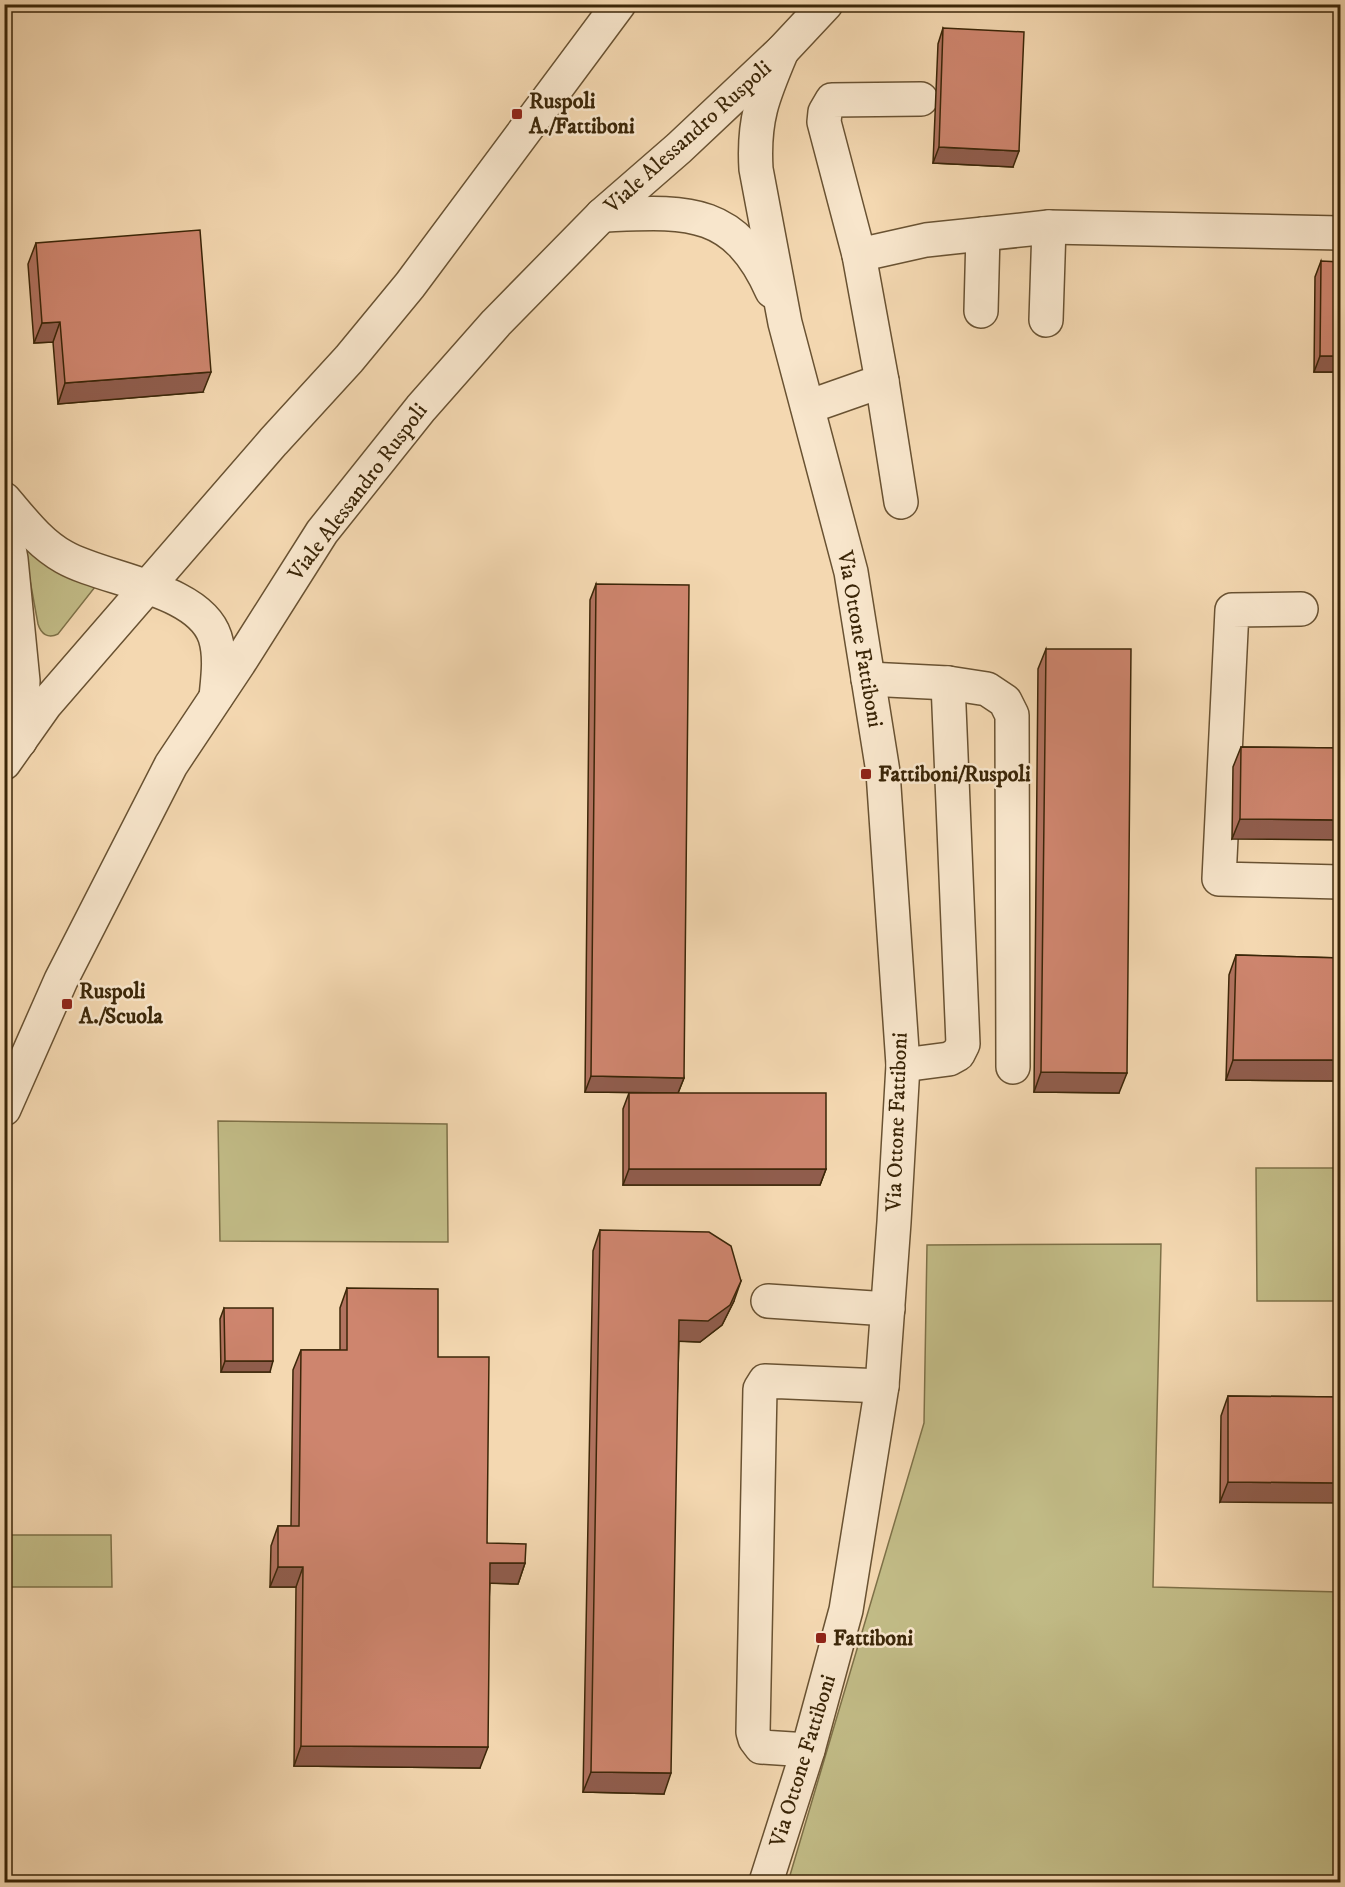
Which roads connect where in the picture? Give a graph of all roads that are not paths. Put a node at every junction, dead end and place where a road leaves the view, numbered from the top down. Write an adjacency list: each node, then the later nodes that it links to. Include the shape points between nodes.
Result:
1 (619, 4): 18 (street, via 403,294)
2 (826, 4): 3 (street, Viale Alessandro Ruspoli)
3 (782, 51): 5 (street, Viale Alessandro Ruspoli); 12 (street, Via Ottone Fattiboni, via 760,106 755,145 756,169)
4 (921, 99): 9 (street, via 832,100 825,112 824,122)
5 (602, 215): 12 (street, Via Ottone Fattiboni, via 672,213 718,225 750,254 767,280); 22 (street, Viale Alessandro Ruspoli, via 496,323 421,408 322,532)
6 (1049, 227): 7 (street); 8 (street); 11 (street)
7 (1341, 233)
8 (983, 234): 9 (street, via 926,240); 10 (street)
9 (859, 255): 13 (street)
10 (981, 311)
11 (1046, 320)
12 (785, 323): 14 (street, Via Ottone Fattiboni)
13 (882, 381): 14 (street); 16 (street)
14 (808, 407): 20 (street, Via Ottone Fattiboni, via 851,572)
15 (4, 499): 18 (street, via 40,540 65,558)
16 (901, 502)
17 (4, 522): 23 (street, via 14,580 23,681)
18 (147, 587): 22 (street, via 187,605 212,631 218,651); 23 (street, via 45,705)
19 (1300, 609): 24 (street, via 1232,610 1219,879)
20 (868, 679): 21 (street); 25 (street, Via Ottone Fattiboni, via 883,772)
21 (948, 682): 25 (street, via 963,1044 958,1054 949,1059); 26 (street, via 987,689 1005,701 1012,715)
22 (216, 697): 27 (street, Viale Alessandro Ruspoli, via 166,775 61,980)
23 (12, 752)
24 (1341, 882)
25 (903, 1065): 29 (street, Via Ottone Fattiboni)
26 (1013, 1067)
27 (4, 1109)
28 (768, 1301): 29 (street)
29 (888, 1309): 30 (street, Via Ottone Fattiboni)
30 (882, 1386): 31 (street, Via Ottone Fattiboni, via 846,1610); 31 (street, via 765,1381 760,1389 753,1732 761,1747)
31 (808, 1750): 32 (street, Via Ottone Fattiboni)
32 (766, 1882)

